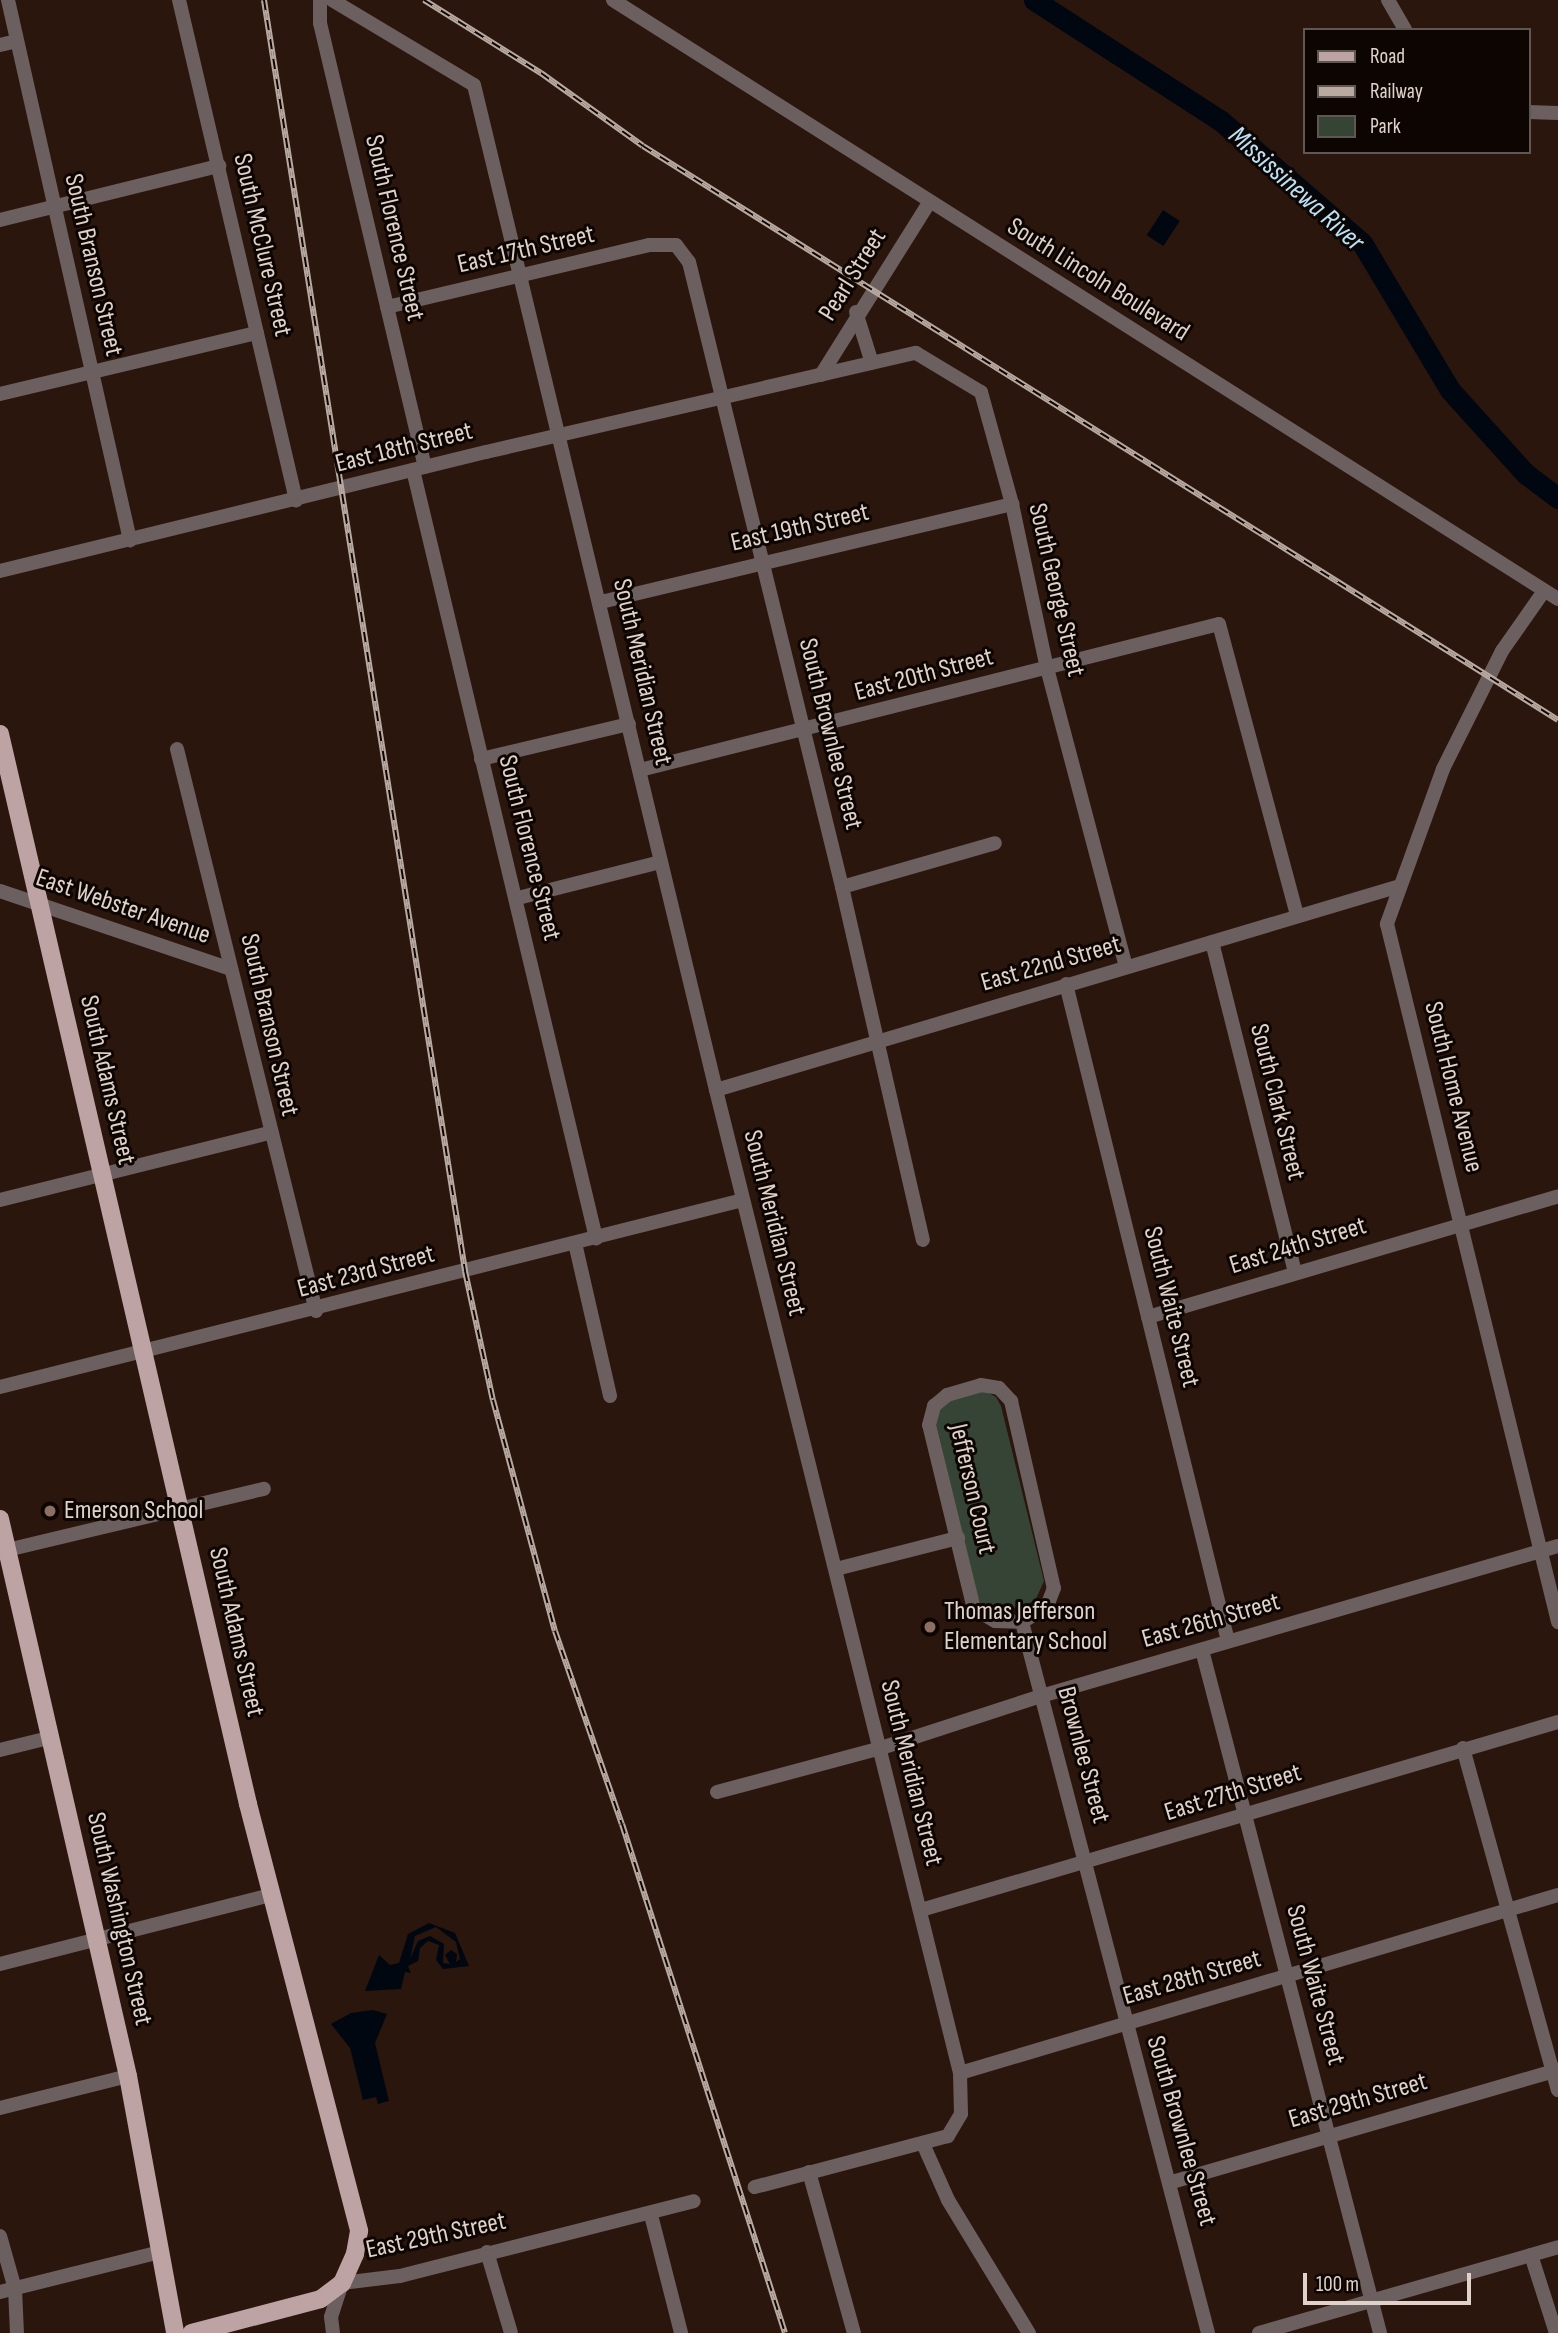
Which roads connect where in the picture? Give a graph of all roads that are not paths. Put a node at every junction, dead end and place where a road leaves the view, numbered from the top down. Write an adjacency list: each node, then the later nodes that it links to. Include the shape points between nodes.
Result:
1 (8, 0): 8 (street, South Branson Street)
2 (181, 0): 12 (street, South McClure Street)
3 (320, 0): 18 (street, South Florence Street, via 320,23)
4 (331, 0): 17 (street, South Meridian Street, via 474,85)
5 (613, 0): 13 (street, South Lincoln Boulevard)
6 (1388, 0): 7 (street)
7 (1404, 28)
8 (17, 41): 9 (street); 14 (street, South Branson Street)
9 (0, 45)
10 (1530, 111): 11 (street)
11 (1558, 113)
12 (219, 166): 14 (street); 20 (street, South McClure Street)
13 (929, 203): 19 (street, Pearl Street); 33 (street, South Lincoln Boulevard)
14 (54, 206): 15 (street); 22 (street, South Branson Street)
15 (0, 220)
16 (676, 245): 17 (street, East 17th Street, via 649,245); 25 (street, South Brownlee Street, via 689,262)
17 (522, 276): 18 (street, East 17th Street); 26 (street, South Meridian Street)
18 (387, 307): 27 (street, South Florence Street)
19 (856, 312): 21 (street); 23 (street, Pearl Street)
20 (257, 333): 22 (street); 28 (street, South McClure Street)
21 (872, 363): 23 (street, South George Street); 29 (street, South George Street, via 916,353 981,392)
22 (92, 372): 24 (street); 30 (street, South Branson Street)
23 (821, 375): 25 (street, East 18th Street)
24 (0, 394)
25 (723, 398): 26 (street, East 18th Street); 31 (street, South Brownlee Street)
26 (559, 438): 27 (street, East 18th Street); 35 (street, South Meridian Street)
27 (419, 468): 28 (street, East 18th Street); 41 (street, South Florence Street)
28 (296, 500): 30 (street, East 18th Street)
29 (1012, 504): 31 (street, East 19th Street); 36 (street, South George Street)
30 (130, 540): 32 (street, East 18th Street)
31 (764, 562): 35 (street, East 19th Street); 38 (street, South Brownlee Street)
32 (0, 571)
33 (1544, 591): 34 (street, South Lincoln Boulevard); 45 (street, South Home Avenue, via 1503,651 1469,715 1443,769)
34 (1558, 599)
35 (601, 602): 37 (street, South Meridian Street)
36 (1047, 668): 38 (street, East 20th Street); 50 (street, East 20th Street, via 1219,624); 52 (street, South George Street)
37 (629, 724): 41 (street); 42 (street, South Meridian Street)
38 (803, 732): 42 (street, East 20th Street); 46 (street, South Brownlee Street)
39 (0, 734): 49 (main road, South Adams Street)
40 (177, 749): 53 (street, South Branson Street)
41 (481, 759): 48 (street, South Florence Street)
42 (640, 770): 44 (street, South Meridian Street)
43 (995, 843): 46 (street)
44 (660, 862): 48 (street); 56 (street, South Meridian Street)
45 (1400, 886): 50 (street, East 22nd Street); 62 (street, South Home Avenue, via 1387,925)
46 (842, 887): 55 (street, South Brownlee Street)
47 (0, 891): 49 (street, East Webster Avenue)
48 (518, 898): 63 (street, South Florence Street)
49 (41, 904): 53 (street, East Webster Avenue); 58 (main road, South Adams Street)
50 (1297, 916): 51 (street, East 22nd Street)
51 (1212, 942): 52 (street, East 22nd Street); 66 (street, South Clark Street)
52 (1126, 967): 54 (street, East 22nd Street)
53 (231, 969): 57 (street, South Branson Street)
54 (1066, 984): 55 (street, East 22nd Street); 68 (street, South Waite Street)
55 (878, 1041): 56 (street, East 22nd Street); 64 (street, South Brownlee Street)
56 (716, 1090): 61 (street, South Meridian Street)
57 (269, 1133): 58 (street); 67 (street, South Branson Street)
58 (101, 1174): 60 (street); 69 (main road, South Adams Street)
59 (1558, 1196): 62 (street, East 24th Street)
60 (0, 1200)
61 (743, 1200): 63 (street, East 23rd Street); 79 (street, South Meridian Street)
62 (1462, 1222): 66 (street, East 24th Street); 78 (street, South Home Avenue)
63 (596, 1238): 65 (street, East 23rd Street)
64 (923, 1240)
65 (575, 1243): 67 (street, East 23rd Street); 71 (street)
66 (1295, 1273): 68 (street, East 24th Street)
67 (316, 1311): 69 (street, East 23rd Street)
68 (1148, 1317): 82 (street, South Waite Street)
69 (144, 1352): 70 (street, East 23rd Street); 73 (main road, South Adams Street)
70 (0, 1387)
71 (610, 1396)
72 (264, 1489): 73 (street)
73 (180, 1510): 77 (street); 93 (main road, South Adams Street)
74 (0, 1519): 77 (main road, South Washington Street)
75 (958, 1538): 79 (street); 80 (street, Jefferson Court, via 974,1609 995,1621); 80 (street, Jefferson Court, via 929,1425 933,1406 947,1395 981,1385 999,1388 1011,1401 1054,1588 1047,1606)
76 (1558, 1546): 78 (street, East 26th Street)
77 (7, 1550): 86 (main road, South Washington Street)
78 (1538, 1552): 81 (street, South Home Avenue); 82 (street, East 26th Street)
79 (836, 1569): 88 (street, South Meridian Street)
80 (1022, 1622): 84 (street, Brownlee Street)
81 (1558, 1622)
82 (1228, 1641): 83 (street, East 26th Street)
83 (1202, 1650): 84 (street, East 26th Street); 91 (street, South Waite Street)
84 (1041, 1696): 88 (street, East 26th Street); 92 (street, Brownlee Street)
85 (1558, 1722): 87 (street, East 27th Street)
86 (49, 1738): 89 (street); 97 (main road, South Washington Street)
87 (1463, 1748): 91 (street, East 27th Street); 96 (street)
88 (878, 1749): 90 (street, East 26th Street); 95 (street, South Meridian Street)
89 (0, 1750)
90 (717, 1792)
91 (1243, 1816): 92 (street, East 27th Street); 99 (street, South Waite Street)
92 (1087, 1861): 95 (street, East 27th Street); 100 (street, South Brownlee Street)
93 (270, 1895): 97 (street); 118 (main road, South Adams Street, via 356,2215 355,2254)
94 (1558, 1895): 96 (street, East 28th Street)
95 (921, 1910): 102 (street, South Meridian Street)
96 (1509, 1910): 99 (street, East 28th Street); 101 (street)
97 (97, 1938): 98 (street); 103 (main road, South Washington Street)
98 (0, 1965)
99 (1289, 1976): 100 (street, East 28th Street); 106 (street, South Waite Street)
100 (1125, 2022): 102 (street, East 28th Street); 109 (street, South Brownlee Street)
101 (1556, 2071): 104 (street); 106 (street, East 29th Street)
102 (960, 2073): 107 (street, South Meridian Street, via 961,2114 948,2136)
103 (128, 2076): 105 (street); 115 (main road, South Washington Street)
104 (1558, 2090)
105 (0, 2108)
106 (1329, 2137): 109 (street, East 29th Street); 121 (street, South Waite Street)
107 (924, 2146): 108 (street); 130 (street, via 948,2200)
108 (809, 2172): 110 (street); 129 (street)
109 (1172, 2182): 131 (street, South Brownlee Street)
110 (755, 2187)
111 (694, 2201): 112 (street, East 29th Street)
112 (651, 2215): 116 (street, East 29th Street); 128 (street)
113 (0, 2236): 119 (street)
114 (1558, 2247): 117 (street)
115 (160, 2252): 119 (street); 122 (main road, South Washington Street)
116 (488, 2252): 118 (street, East 29th Street, via 400,2276); 127 (street)
117 (1531, 2255): 121 (street); 134 (street)
118 (342, 2283): 123 (main road, East 29th Street, via 321,2299); 126 (street, South Adams Street, via 331,2317)
119 (15, 2289): 120 (street); 124 (street)
120 (0, 2292)
121 (1371, 2301): 132 (street); 133 (street, South Waite Street)
122 (171, 2311): 123 (main road, East 29th Street); 125 (main road, South Washington Street)
123 (192, 2331)
124 (17, 2333)
125 (175, 2333)
126 (333, 2333)
127 (511, 2333)
128 (681, 2333)
129 (854, 2333)
130 (1029, 2333)
131 (1208, 2333)
132 (1259, 2333)
133 (1380, 2333)
134 (1556, 2333)

